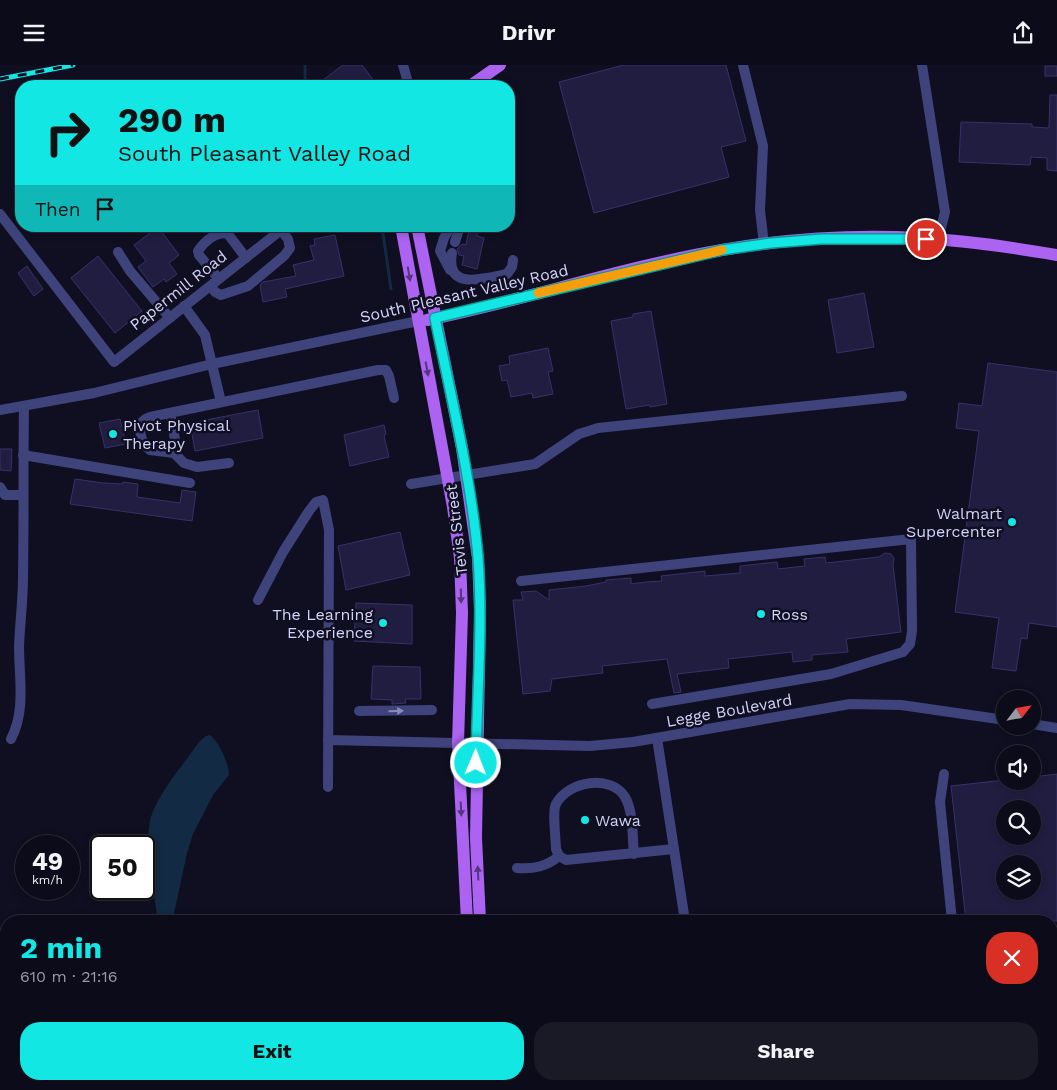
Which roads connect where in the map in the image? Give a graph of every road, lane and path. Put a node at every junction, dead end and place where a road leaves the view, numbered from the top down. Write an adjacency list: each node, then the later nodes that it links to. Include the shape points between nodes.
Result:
1 (403, 65): 5 (street)
2 (500, 65): 6 (main road)
3 (743, 65): 16 (street, via 763,146 760,209)
4 (922, 65): 14 (street, via 945,212)
5 (407, 80)
6 (479, 80)
7 (0, 214): 25 (street, Papermill Road, via 114,362)
8 (278, 232): 20 (street, Papermill Road)
9 (285, 232): 23 (street, via 290,246 288,252 248,286 221,295 215,292)
10 (402, 232): 27 (main road, Tevis Street, one-way to 27)
11 (418, 232): 26 (main road, Tevis Street)
12 (448, 232): 22 (street, via 440,251 449,269)
13 (458, 232): 15 (street)
14 (938, 239): 16 (main road, South Pleasant Valley Road, via 849,238); 19 (main road, South Pleasant Valley Road)
15 (455, 242)
16 (764, 244): 26 (main road, South Pleasant Valley Road, via 691,256)
17 (118, 252): 25 (street)
18 (452, 253): 22 (street, via 452,265)
19 (1057, 255)
20 (246, 258): 23 (street, Papermill Road); 23 (street, via 224,232 204,243 199,255)
21 (513, 260): 22 (street, via 507,274 473,281)
22 (461, 278)
23 (215, 282): 24 (street, Papermill Road)
24 (184, 306): 25 (street, Papermill Road); 28 (street, via 202,329)
25 (170, 318)
26 (435, 318): 27 (main road, South Pleasant Valley Road); 38 (main road, Tevis Street)
27 (418, 321): 28 (street, South Pleasant Valley Road); 39 (main road, Tevis Street, one-way to 39)
28 (212, 365): 31 (street); 32 (street, South Pleasant Valley Road)
29 (902, 396): 38 (street, via 598,428 579,434 535,464)
30 (394, 398): 31 (street, via 389,374 382,370)
31 (221, 402): 34 (street)
32 (24, 406): 33 (street, South Pleasant Valley Road); 36 (street)
33 (0, 410)
34 (170, 413): 35 (street, via 176,445); 35 (street, via 145,418 140,428 145,446 150,450)
35 (174, 453): 37 (street, via 184,463 196,467)
36 (23, 455): 40 (street); 43 (street)
37 (229, 463)
38 (466, 475): 39 (street); 56 (main road, Tevis Street, via 479,584)
39 (447, 478): 41 (street); 55 (main road, Tevis Street, one-way to 55, via 461,586)
40 (190, 483)
41 (412, 485)
42 (0, 487): 43 (street, via 5,495)
43 (22, 495): 53 (street, via 21,683 19,719)
44 (521, 581): 46 (street, via 911,539 912,631 910,644 903,653 831,674)
45 (258, 600): 54 (street, via 309,511 316,502 323,500 329,531)
46 (652, 704)
47 (432, 710): 48 (street, one-way to 47)
48 (359, 711)
49 (996, 719): 52 (street, Legge Boulevard, via 866,703 826,707)
50 (1041, 725): 51 (street)
51 (1057, 728)
52 (657, 738): 56 (street, Legge Boulevard, via 590,746); 59 (street)
53 (11, 739)
54 (328, 740): 55 (street, Legge Boulevard); 58 (street)
55 (458, 743): 56 (street, Legge Boulevard); 63 (main road, Tevis Street, one-way to 63)
56 (477, 744): 64 (main road, Tevis Street, one-way to 56)
57 (944, 774): 66 (street, via 940,802)
58 (328, 787)
59 (674, 849): 60 (street); 65 (street)
60 (634, 853): 61 (street, via 566,860); 61 (street, via 629,807 623,795 615,787 588,784 574,787 555,805)
61 (559, 856): 62 (street, via 540,867)
62 (517, 868)
63 (467, 915)
64 (480, 915)
65 (685, 915)
66 (951, 915)

